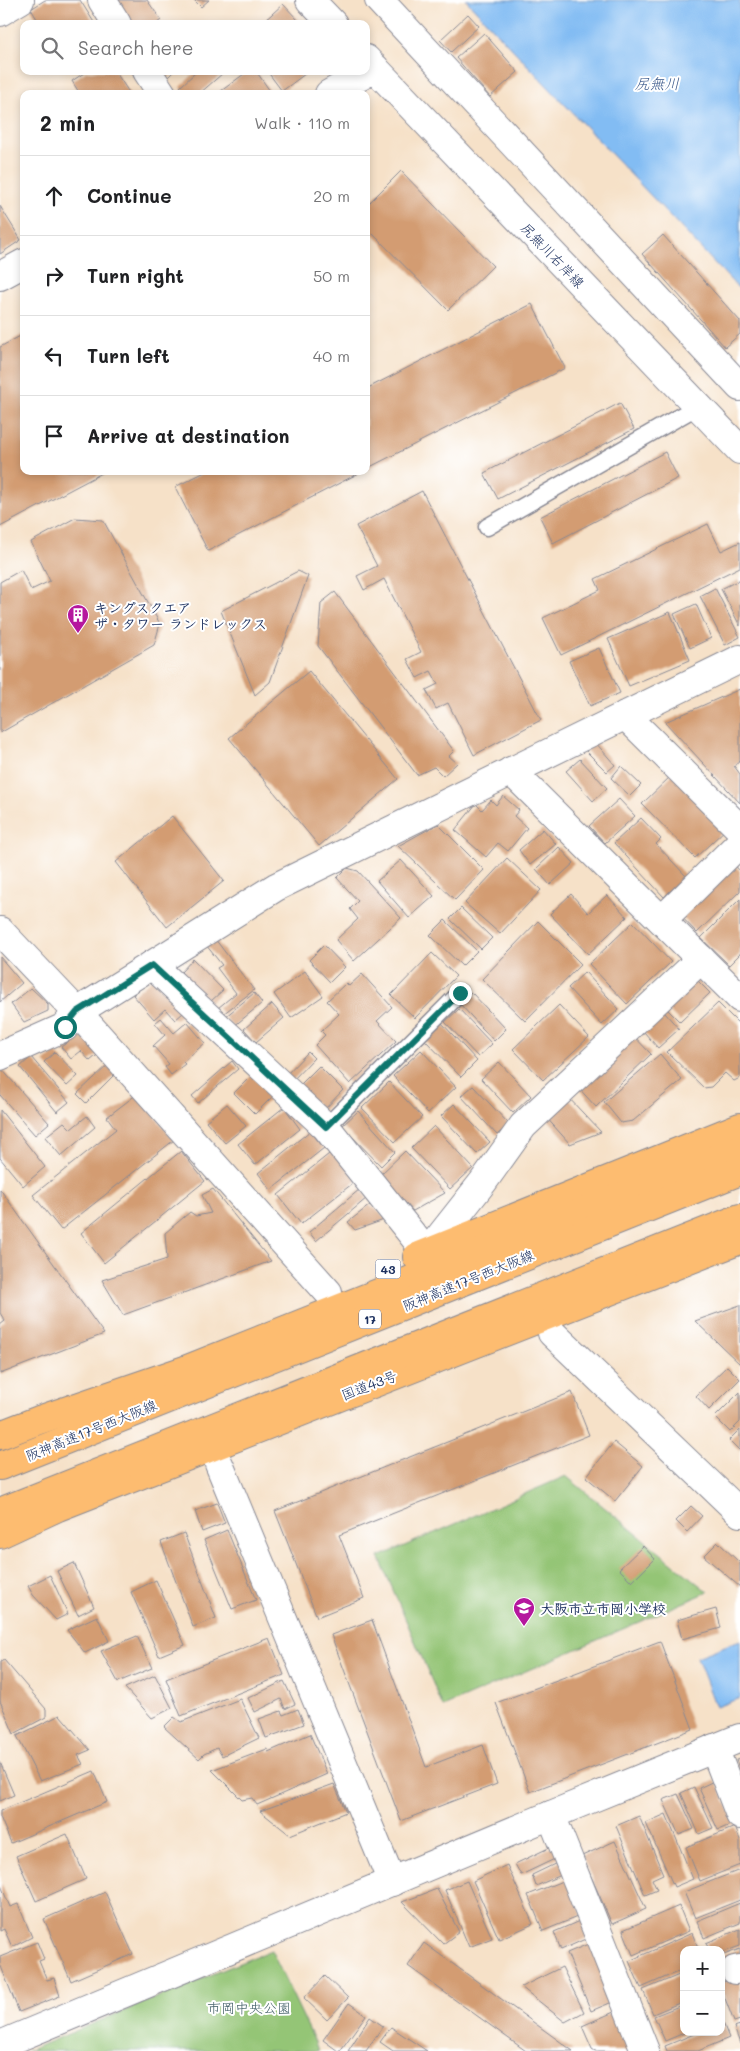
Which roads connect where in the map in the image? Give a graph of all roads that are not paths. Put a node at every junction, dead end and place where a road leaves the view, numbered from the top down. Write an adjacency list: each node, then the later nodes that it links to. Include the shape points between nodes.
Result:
1 (20, 0): 5 (street)
2 (102, 0): 6 (street)
3 (310, 0): 7 (street)
4 (378, 0): 15 (street)
5 (0, 12)
6 (114, 20)
7 (329, 20)
8 (370, 64): 16 (street, 尻無川右岸線)
9 (150, 75): 11 (street)
10 (355, 75): 12 (street)
11 (159, 90)
12 (334, 90)
13 (20, 265): 14 (street)
14 (0, 276)
15 (740, 387)
16 (698, 406): 17 (street, 尻無川右岸線); 18 (lane)
17 (740, 450)
18 (487, 527)
19 (740, 660): 20 (street)
20 (625, 715): 21 (street); 22 (street)
21 (511, 770): 24 (street); 27 (street, via 276,887)
22 (740, 829)
23 (740, 844): 24 (street)
24 (662, 920): 26 (street)
25 (0, 931): 30 (street)
26 (701, 959): 29 (street); 38 (street, via 523,1126)
27 (152, 965): 30 (street); 32 (street)
28 (460, 993): 32 (lane)
29 (740, 998)
30 (77, 1012): 31 (street, via 65,1027); 40 (street)
31 (0, 1056)
32 (326, 1127): 38 (street)
33 (740, 1127): 38 (highway, 43)
34 (740, 1148): 42 (highway, 43, via 185,1370)
35 (740, 1171): 45 (highway, 阪神高速17号西大阪線 / 17)
36 (740, 1218): 46 (highway)
37 (740, 1240): 44 (highway, 国道43号)
38 (427, 1253): 40 (highway, 43)
39 (740, 1260): 41 (highway)
40 (328, 1292): 42 (highway, 43, via 181,1352)
41 (552, 1333): 44 (highway); 47 (street)
42 (39, 1420): 43 (highway, 43)
43 (0, 1435)
44 (216, 1455): 48 (highway, 国道43号, via 58,1507); 53 (street)
45 (0, 1466)
46 (0, 1512)
47 (740, 1513)
48 (0, 1534)
49 (740, 1738): 50 (street)
50 (714, 1748): 51 (street); 52 (street)
51 (551, 1815): 53 (street); 55 (street)
52 (740, 1815)
53 (392, 1882): 54 (street)
54 (0, 2045)
55 (644, 2051)

